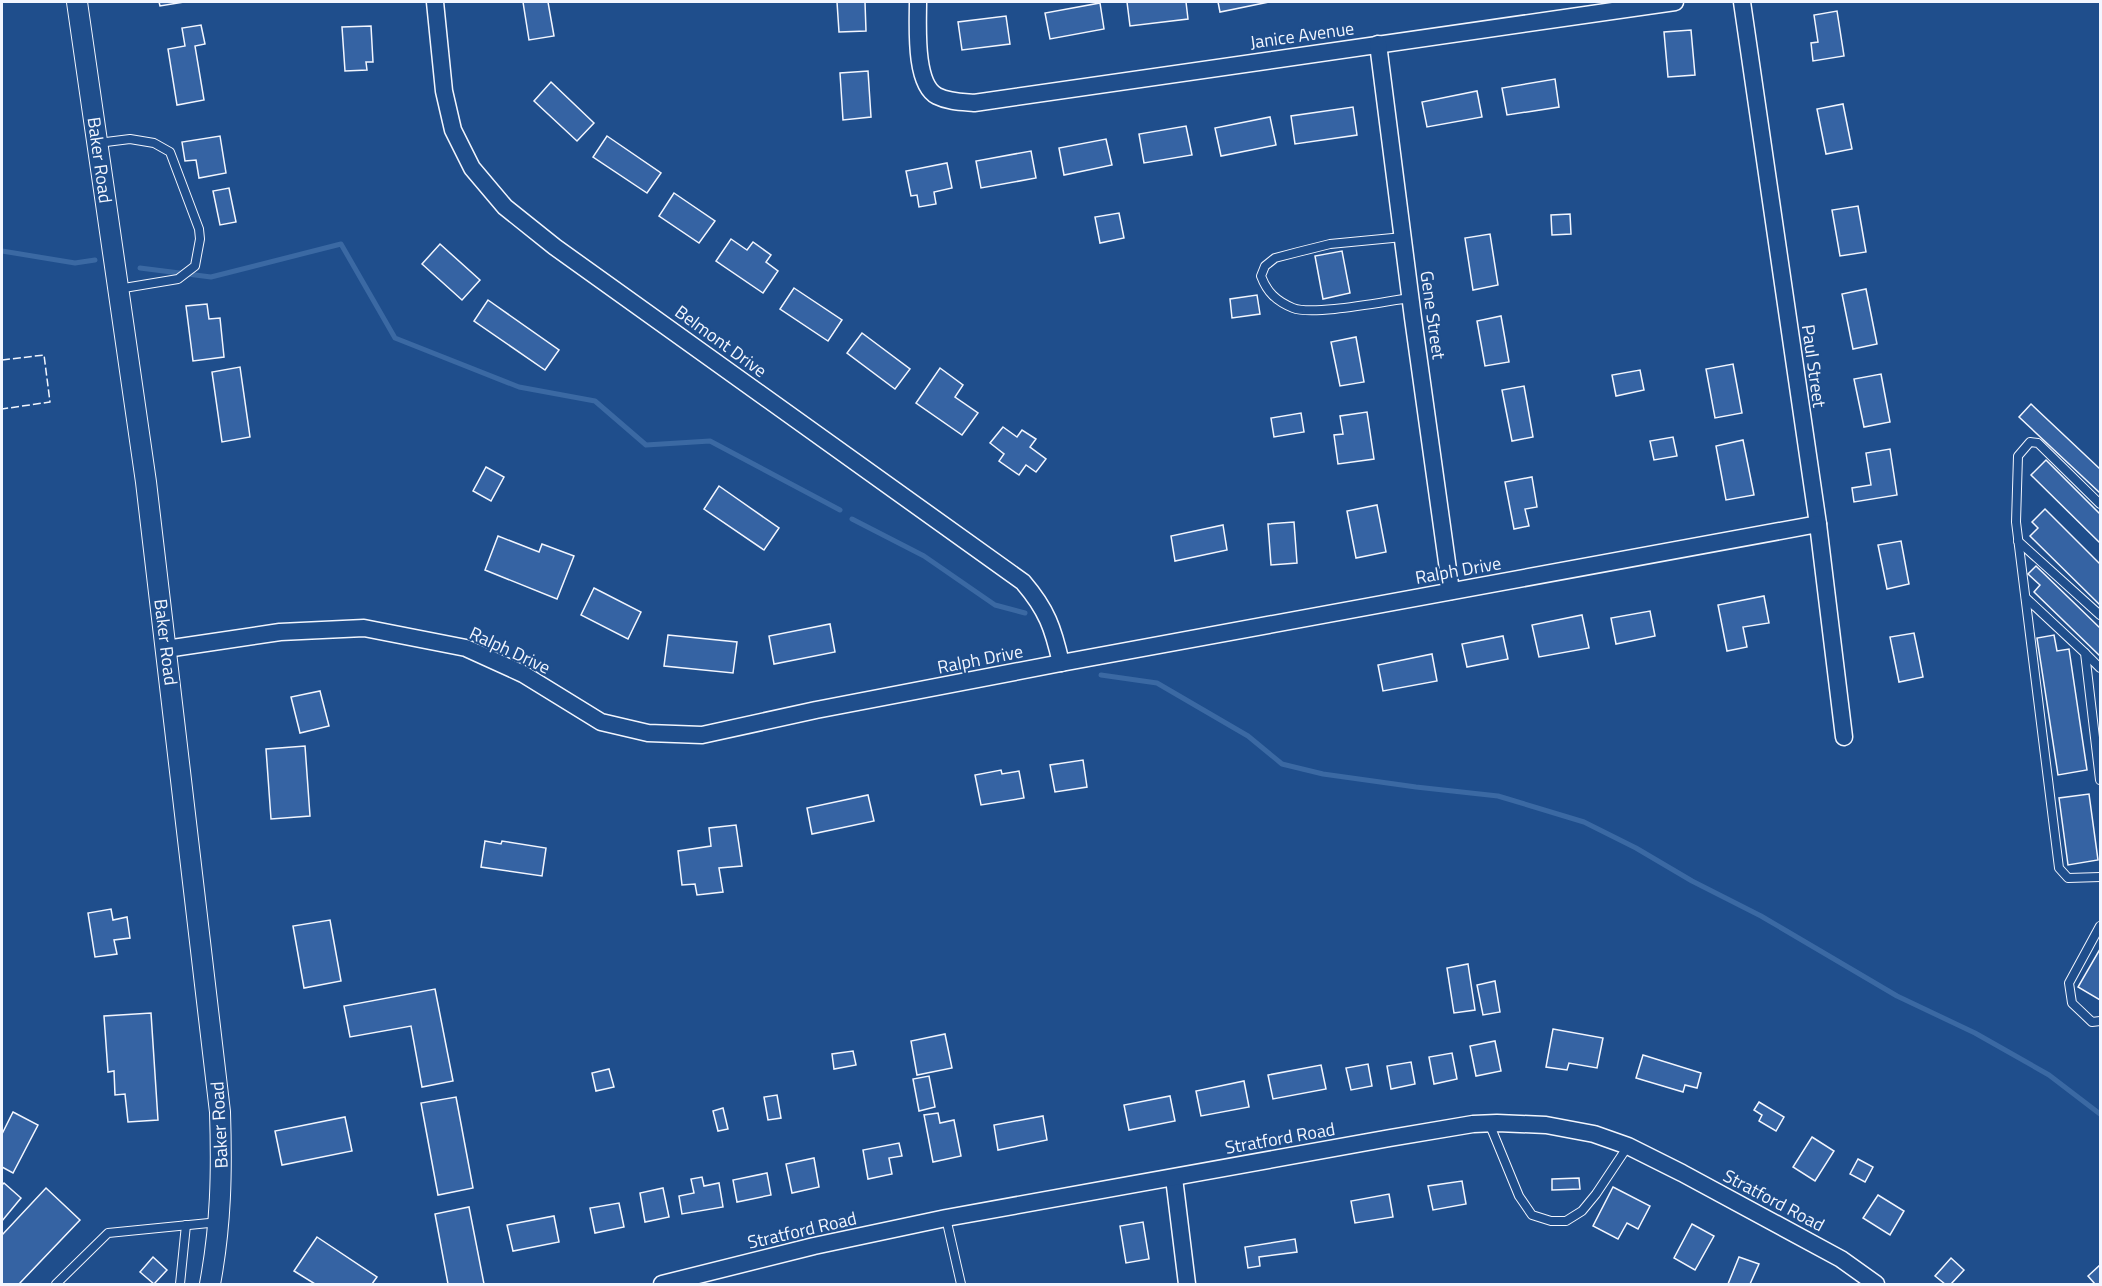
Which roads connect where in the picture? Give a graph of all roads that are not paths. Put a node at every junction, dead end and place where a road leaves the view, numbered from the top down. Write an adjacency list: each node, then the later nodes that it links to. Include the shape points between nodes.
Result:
1 (77, 2): 7 (street, Baker Road)
2 (435, 2): 19 (street, Belmont Drive, via 444,91 453,130 472,168 505,207 555,247 1023,582 1050,622)
3 (918, 2): 6 (street, Janice Avenue, via 922,75 935,95 952,101 974,102)
4 (1675, 2): 6 (street, Janice Avenue)
5 (1742, 2): 12 (street, Paul Street)
6 (1378, 44): 8 (street, Gene Street)
7 (98, 143): 9 (street, Baker Road); 9 (lane, via 130,139 154,143 170,152 199,229 195,267 178,279)
8 (1403, 237): 10 (street, Gene Street); 10 (lane, via 1330,244 1275,258 1261,276 1265,289 1295,309 1317,310)
9 (118, 289): 17 (street, Baker Road)
10 (1410, 298): 14 (street, Gene Street)
11 (2100, 504): 13 (lane, via 2038,443 2030,442 2018,456)
12 (1818, 524): 14 (street, Ralph Drive); 21 (street, Paul Street)
13 (2018, 541): 15 (lane); 16 (lane)
14 (1451, 591): 19 (street, Ralph Drive)
15 (2026, 598): 18 (lane); 23 (lane, via 2059,868 2068,878)
16 (2100, 615)
17 (166, 649): 19 (street, Ralph Drive, via 280,632 364,628 466,648 523,674 601,722 648,733 702,735); 30 (street, Baker Road, via 220,1112)
18 (2085, 653): 20 (lane); 22 (lane)
19 (1061, 663)
20 (2100, 668)
21 (1844, 737)
22 (2100, 780)
23 (2100, 877)
24 (2100, 926): 25 (lane, via 2069,983 2072,1003 2092,1022)
25 (2100, 1021)
26 (1489, 1123): 27 (street, Stratford Road, via 1546,1125 1594,1134); 27 (lane, via 1519,1196 1532,1215 1551,1221 1566,1221 1582,1211); 28 (street, Stratford Road)
27 (1628, 1146): 38 (street, Stratford Road, via 1841,1259)
28 (1174, 1178): 29 (street, Stratford Road); 37 (street)
29 (946, 1218): 35 (street, Stratford Road); 36 (lane)
30 (219, 1222): 31 (lane); 34 (street, Baker Road)
31 (186, 1225): 32 (lane, via 108,1233); 33 (lane)
32 (56, 1284)
33 (180, 1284)
34 (210, 1284)
35 (663, 1284)
36 (961, 1284)
37 (1187, 1284)
38 (1876, 1284)

